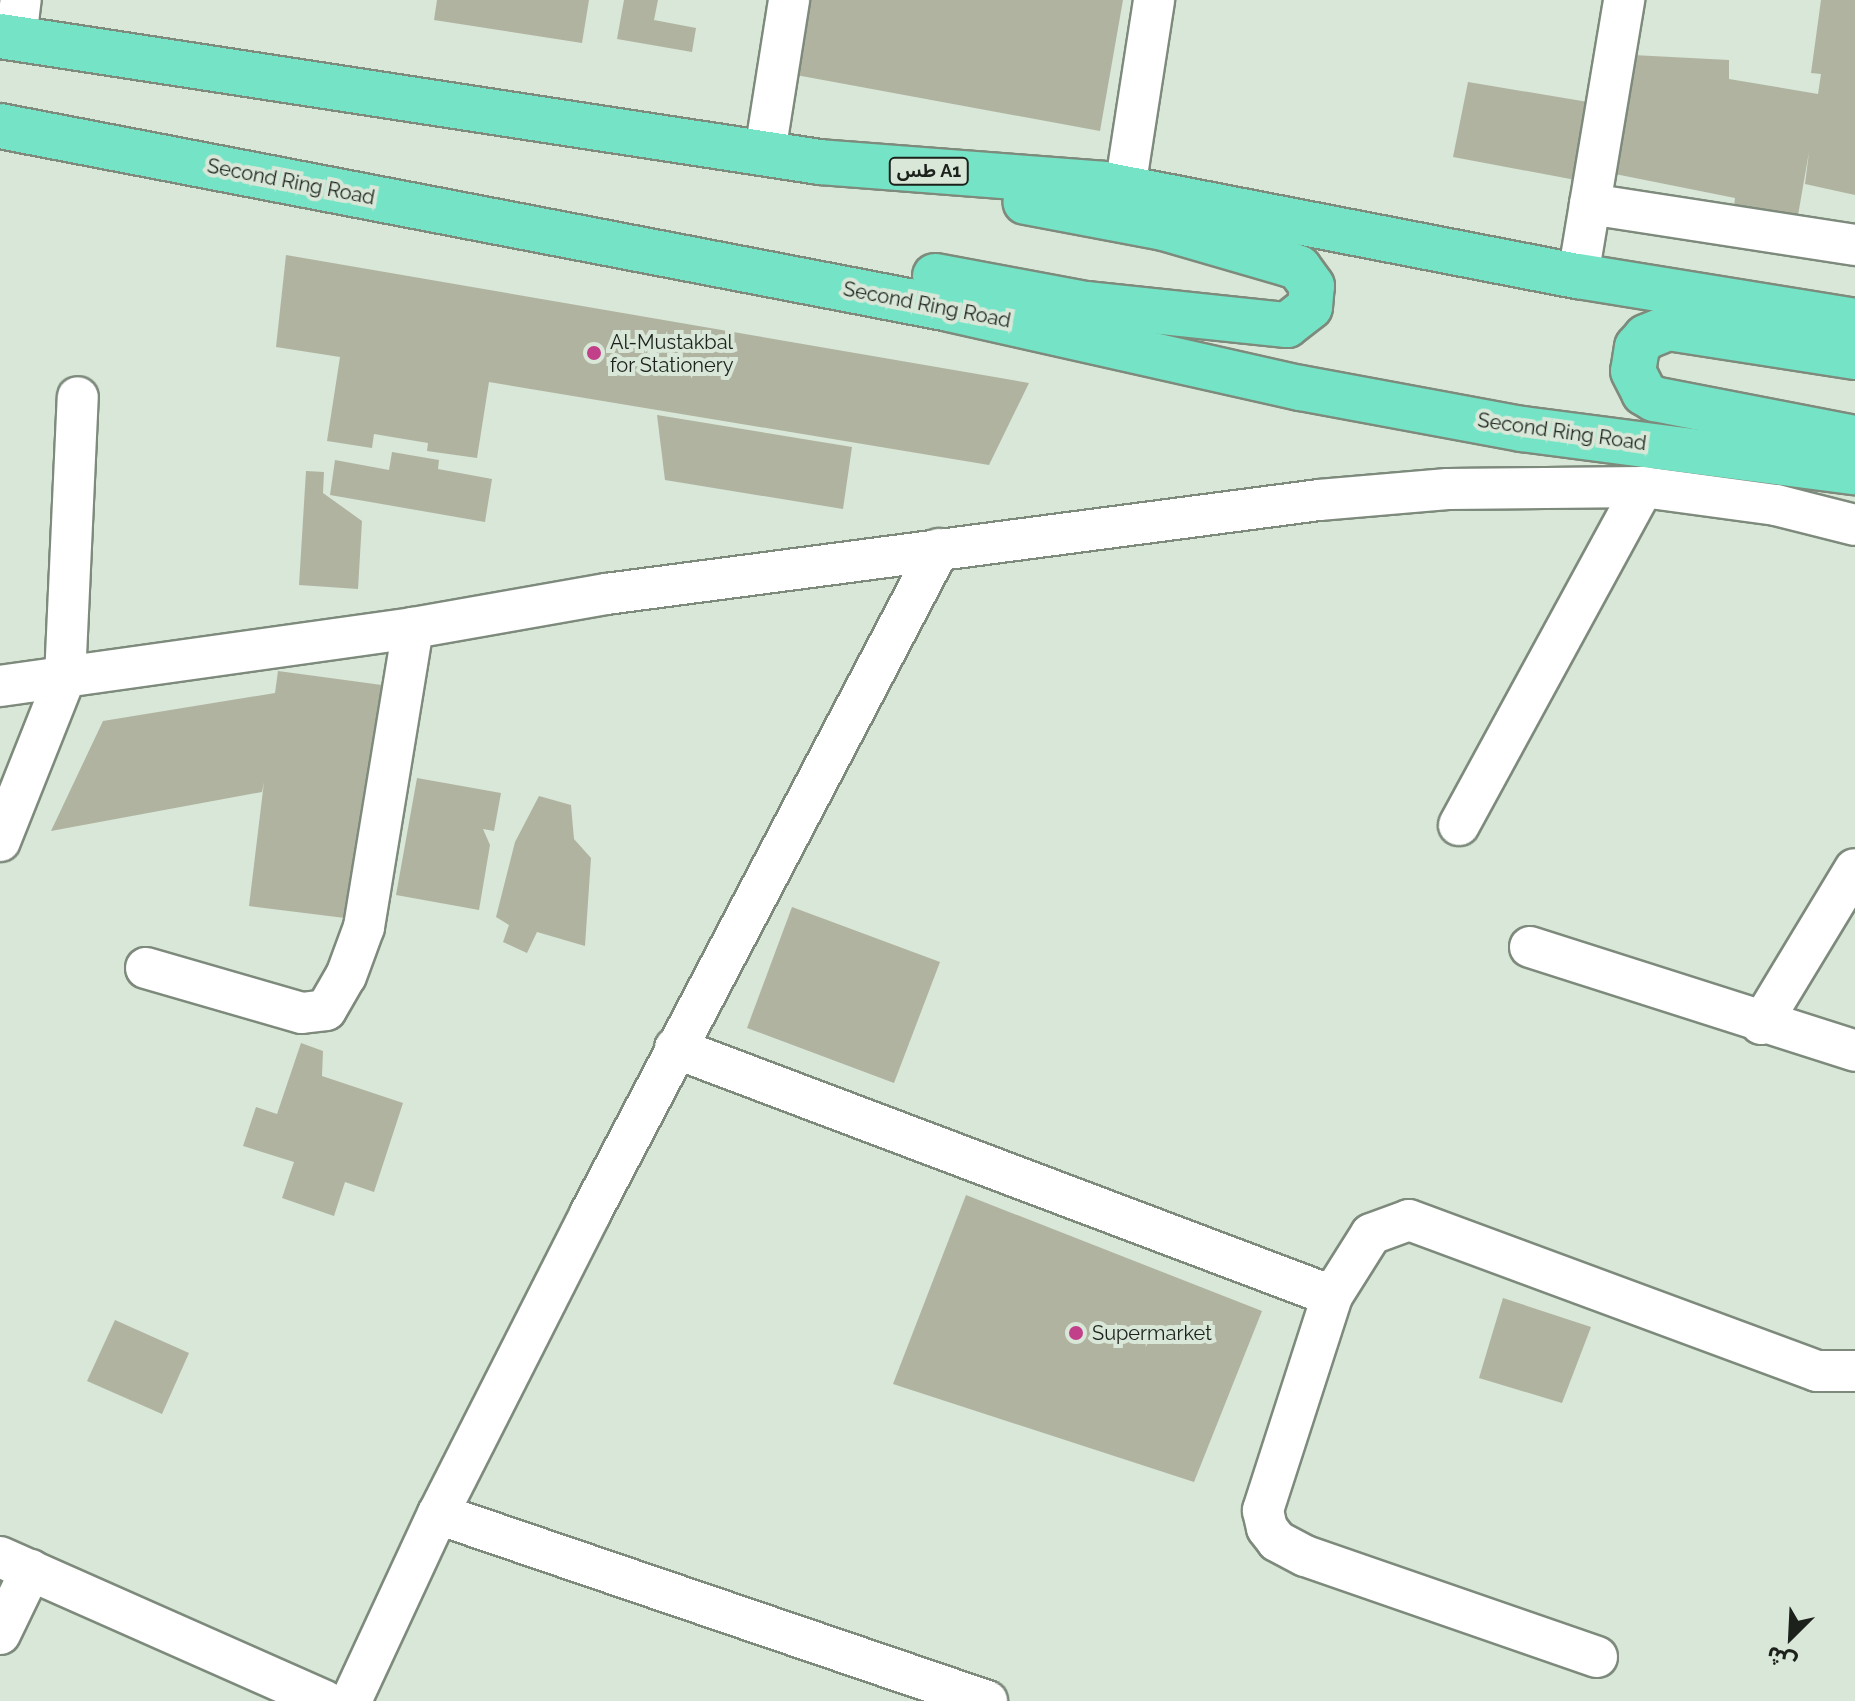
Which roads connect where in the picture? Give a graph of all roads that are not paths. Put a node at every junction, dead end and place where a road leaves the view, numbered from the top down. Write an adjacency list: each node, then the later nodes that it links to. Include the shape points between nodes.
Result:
1 (789, 0): 7 (street)
2 (1154, 0): 9 (street)
3 (1624, 0): 10 (street)
4 (12, 25): 7 (highway, طس A1)
5 (0, 104): 8 (highway, via 1086,304 1287,325 1310,307 1312,286 1299,268 1288,264 1163,228)
6 (0, 126): 17 (highway, Second Ring Road, via 949,309 1314,391 1522,429)
7 (765, 152): 8 (highway, طس A1)
8 (820, 162): 9 (highway, طس A1)
9 (1125, 188): 12 (highway, طس A1)
10 (1590, 204): 11 (street); 12 (street)
11 (1855, 245)
12 (1578, 276): 13 (highway, طس A1)
13 (1855, 321)
14 (1855, 357): 16 (highway, via 1668,328 1637,347 1633,371 1644,393 1654,399)
15 (78, 397): 22 (street)
16 (1855, 438)
17 (1855, 472)
18 (1643, 487): 19 (street, via 1776,505); 20 (street, via 1478,488 1319,500); 24 (street)
19 (1855, 525)
20 (939, 549): 21 (street, via 606,594); 30 (street)
21 (413, 628): 22 (street); 28 (street, via 364,927 346,976 326,1010 302,1013)
22 (65, 678): 23 (street); 25 (street)
23 (0, 686)
24 (1459, 825)
25 (0, 841)
26 (1855, 869): 29 (street)
27 (1530, 947): 29 (street)
28 (146, 968)
29 (1761, 1024): 31 (street)
30 (675, 1048): 32 (street); 34 (street)
31 (1855, 1051)
32 (1332, 1296): 33 (street, via 1371,1234 1409,1220 1817,1371); 37 (street, via 1263,1510 1267,1528 1277,1541 1305,1556)
33 (1855, 1371)
34 (438, 1514): 39 (street); 40 (street)
35 (16, 1564): 36 (street); 38 (street)
36 (0, 1634)
37 (1597, 1657)
38 (325, 1701)
39 (351, 1701)
40 (987, 1701)

